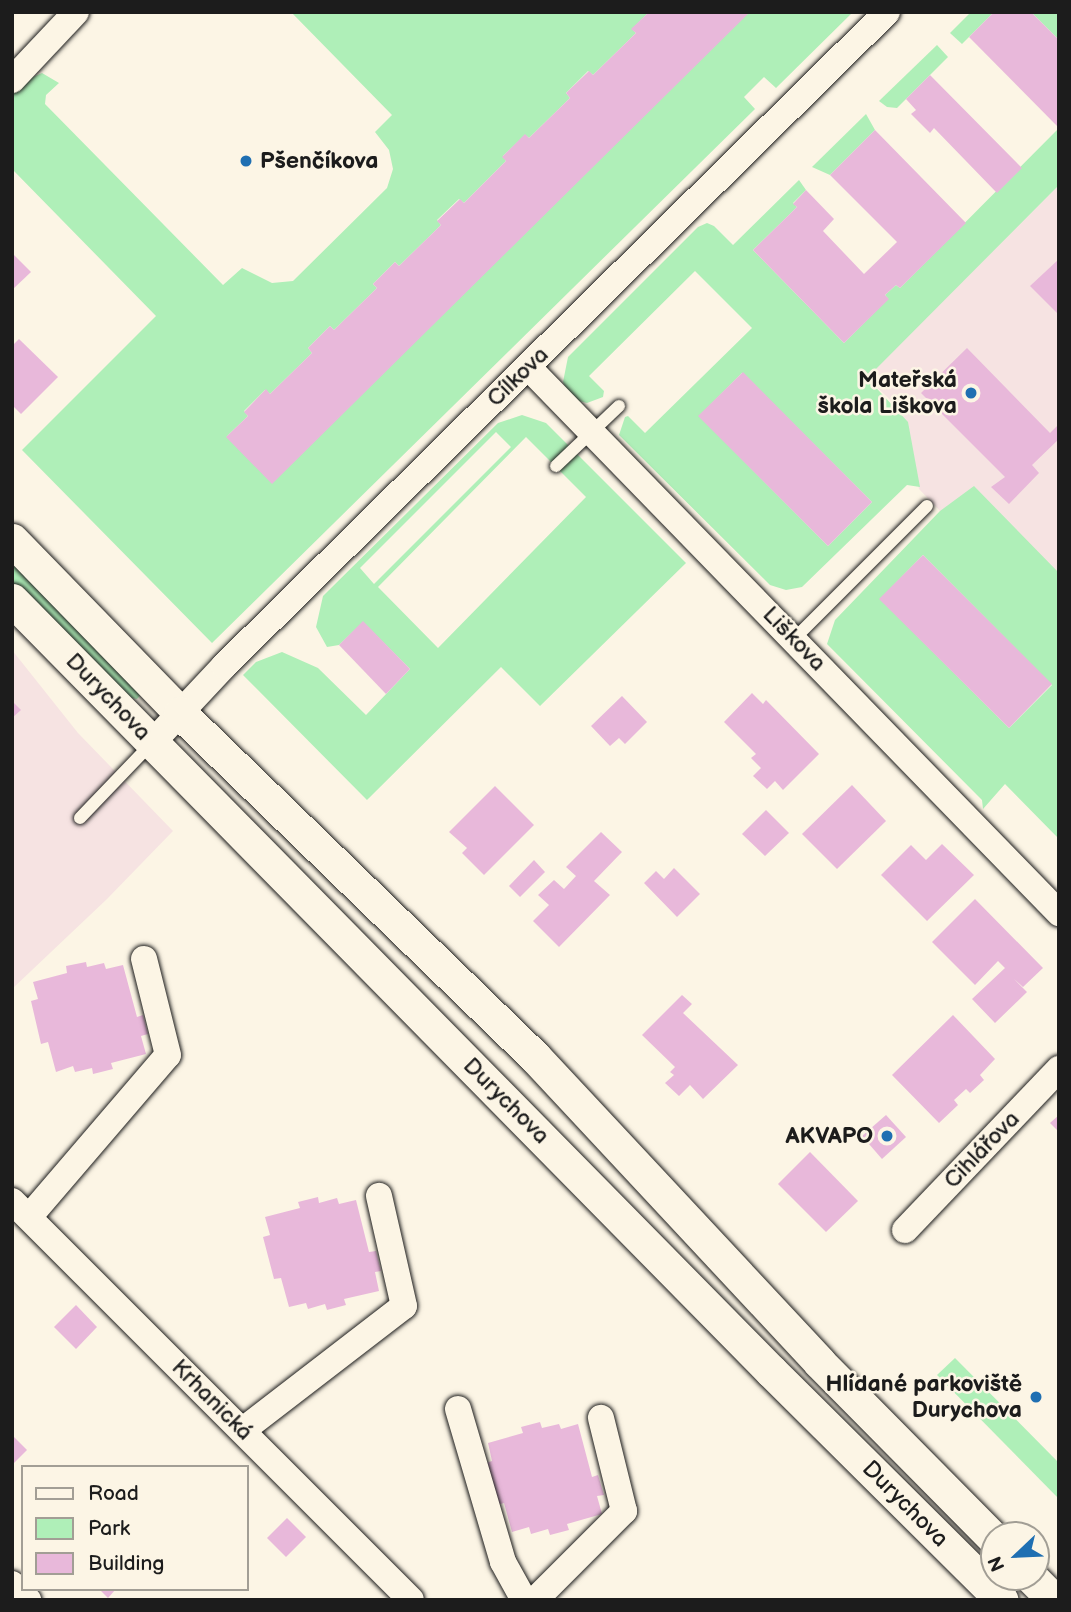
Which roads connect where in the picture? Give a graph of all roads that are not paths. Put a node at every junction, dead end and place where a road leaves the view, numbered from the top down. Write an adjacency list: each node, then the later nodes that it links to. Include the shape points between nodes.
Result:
1 (76, 12): 3 (street)
2 (887, 12): 4 (street, Cílkova)
3 (12, 80)
4 (528, 367): 6 (street, Liškova); 12 (street, Cílkova)
5 (619, 406): 6 (lane)
6 (592, 432): 7 (lane); 11 (street, Liškova)
7 (556, 466)
8 (927, 506): 11 (lane)
9 (12, 540): 12 (street, Durychova)
10 (12, 600): 13 (street, Durychova)
11 (794, 639): 15 (street, Liškova)
12 (180, 713): 13 (street, Cílkova); 24 (street, Durychova, via 535,1057 819,1362)
13 (152, 743): 14 (lane); 30 (street, Durychova)
14 (80, 818)
15 (1059, 913)
16 (144, 959): 19 (street, via 168,1055)
17 (1059, 1069): 20 (street, Cihlářova)
18 (379, 1196): 23 (street, via 404,1306)
19 (21, 1209): 23 (street, Krhanická)
20 (905, 1230)
21 (458, 1409): 28 (street, via 503,1562)
22 (601, 1418): 29 (street, via 624,1511)
23 (243, 1430): 27 (street, Krhanická)
24 (980, 1525)
25 (12, 1584): 26 (street)
26 (28, 1600)
27 (411, 1600)
28 (524, 1600)
29 (535, 1600)
30 (1002, 1600)

